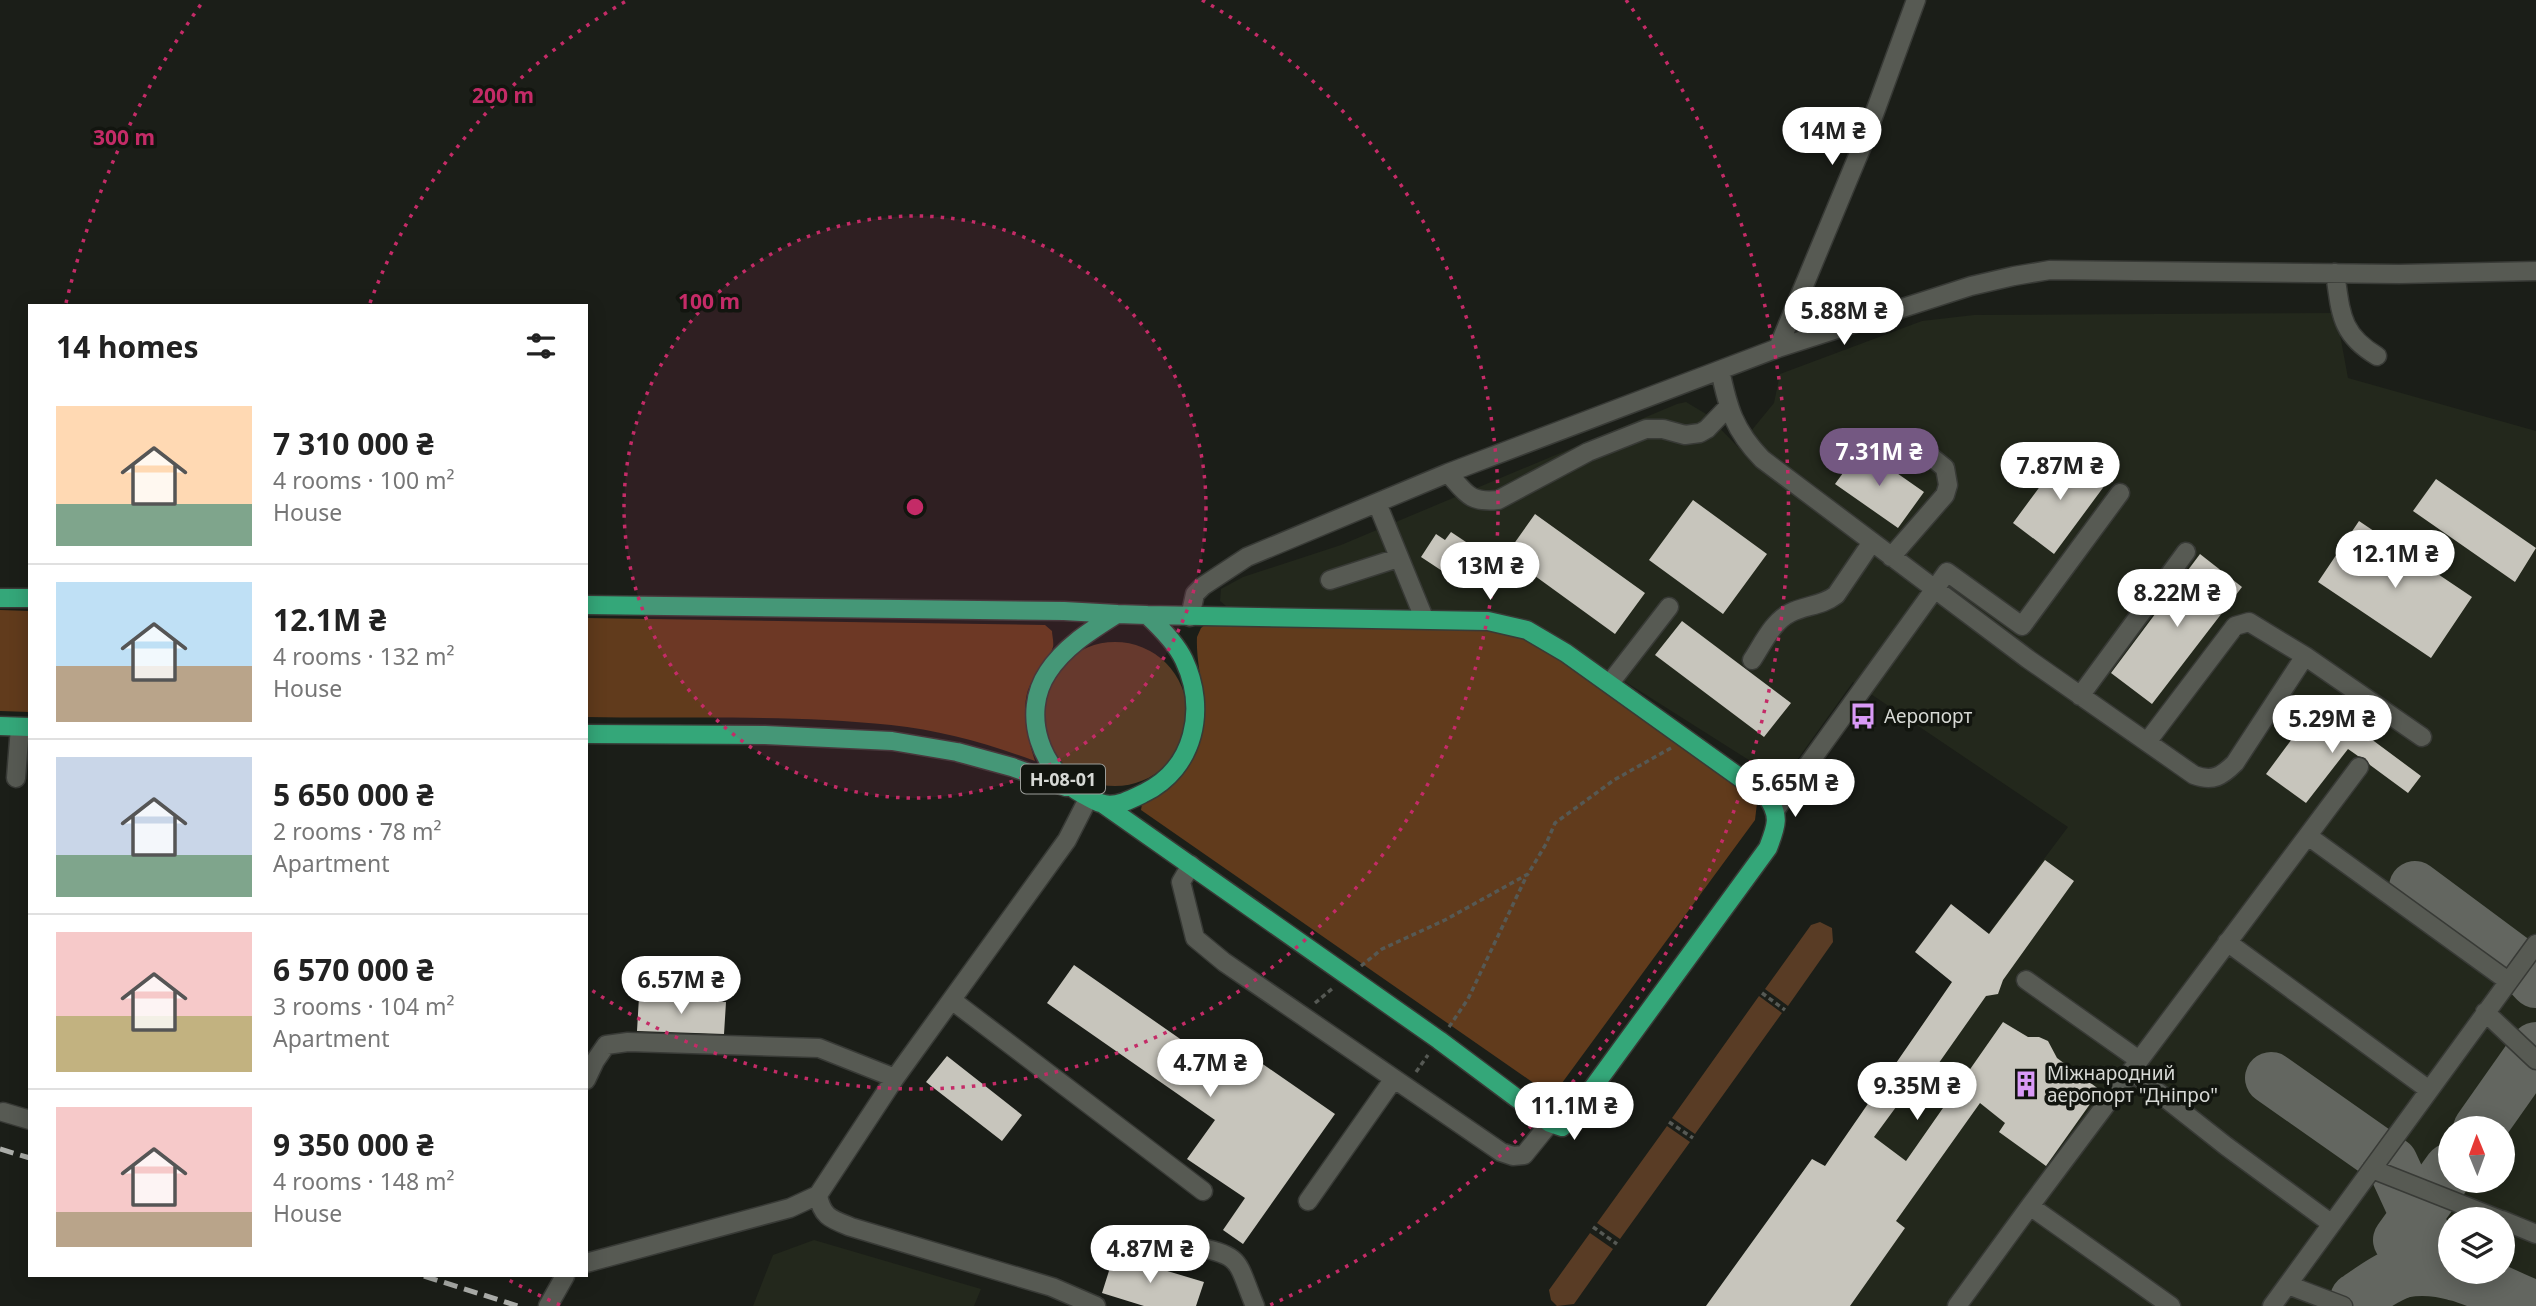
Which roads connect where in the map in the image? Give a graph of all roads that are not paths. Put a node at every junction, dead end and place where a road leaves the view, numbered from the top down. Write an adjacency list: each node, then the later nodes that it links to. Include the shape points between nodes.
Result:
1 (1916, 0): 4 (street, via 1866,139)
2 (2536, 271): 3 (street)
3 (2335, 274): 4 (street, via 2050,270 1971,286); 5 (street, via 2341,317 2348,332)
4 (1779, 348): 6 (street)
5 (2376, 356)
6 (1720, 370): 7 (street); 9 (street)
7 (1728, 407): 9 (street, via 1700,433 1646,429 1588,452 1498,500 1471,498); 12 (street, via 1741,435 1762,459)
8 (1909, 439): 14 (street, via 1945,468 1948,485 1945,495)
9 (1448, 473): 11 (street)
10 (2120, 493): 17 (street, via 2022,626 1947,572)
11 (1377, 503): 15 (street); 24 (street, via 1247,557 1195,594)
12 (1872, 542): 14 (street); 27 (street, via 1836,595 1790,612)
13 (2186, 552): 29 (street)
14 (1891, 557): 17 (street)
15 (1398, 558): 16 (street); 25 (street)
16 (1330, 580)
17 (1934, 589): 29 (street); 38 (street)
18 (0, 598): 19 (main road)
19 (28, 598)
20 (588, 605): 22 (main road)
21 (1669, 607): 28 (street)
22 (1117, 614): 23 (main road); 37 (main road, Н-08-01, via 1080,639 1048,671 1035,708 1042,749 1052,769)
23 (1147, 615): 24 (main road); 37 (main road, Н-08-01, via 1184,659 1192,680 1196,725 1189,747 1180,765 1161,782 1128,800 1115,804)
24 (1190, 617): 25 (main road)
25 (1424, 618): 28 (main road, via 1488,621 1527,630)
26 (2305, 656): 33 (street); 34 (street, via 2254,624 2235,626); 34 (street, via 2224,774 2204,779 2194,775)
27 (1752, 660)
28 (1611, 683): 38 (main road, via 1767,797)
29 (2080, 696): 34 (street)
30 (0, 726): 31 (main road)
31 (25, 727): 36 (street)
32 (588, 734): 37 (main road, Н-08-01, via 892,741 1012,767)
33 (2422, 737)
34 (2147, 742)
35 (2359, 767): 39 (street)
36 (16, 778)
37 (1089, 797): 40 (main road, Н-08-01); 45 (street, via 1067,841)
38 (1776, 809): 55 (main road, via 1768,848 1581,1104 1562,1127)
39 (2308, 836): 41 (street); 44 (street)
40 (1191, 864): 51 (street, via 1181,881 1195,938); 55 (main road, Н-08-01)
41 (2227, 942): 48 (street); 52 (street)
42 (2536, 944): 44 (street)
43 (2026, 980): 48 (street)
44 (2508, 981): 46 (street)
45 (953, 1001): 50 (street); 57 (street)
46 (2485, 1012): 47 (street); 52 (street)
47 (2536, 1060)
48 (2135, 1065): 60 (street); 62 (street, via 2226,1146)
49 (588, 1076): 50 (street, via 606,1045 628,1042 819,1048)
50 (895, 1078): 58 (street)
51 (1399, 1084): 55 (street, via 1513,1156 1524,1155); 59 (street)
52 (2429, 1090): 56 (street)
53 (3, 1112): 54 (street)
54 (28, 1119)
55 (1550, 1123)
56 (2372, 1169): 61 (street); 62 (street)
57 (1203, 1191)
58 (818, 1195): 66 (street, via 790,1209); 70 (street, via 827,1215 851,1227 1052,1287)
59 (1308, 1201)
60 (2030, 1206): 72 (street); 73 (street)
61 (2469, 1207)
62 (2332, 1224): 68 (street)
63 (2515, 1225): 64 (street)
64 (2536, 1234)
65 (1193, 1246): 71 (street, via 1233,1257)
66 (588, 1262)
67 (564, 1277): 69 (street)
68 (2288, 1285): 74 (street); 75 (street)
69 (548, 1306)
70 (1096, 1306)
71 (1255, 1306)
72 (1957, 1306)
73 (2171, 1306)
74 (2272, 1306)
75 (2343, 1306)

